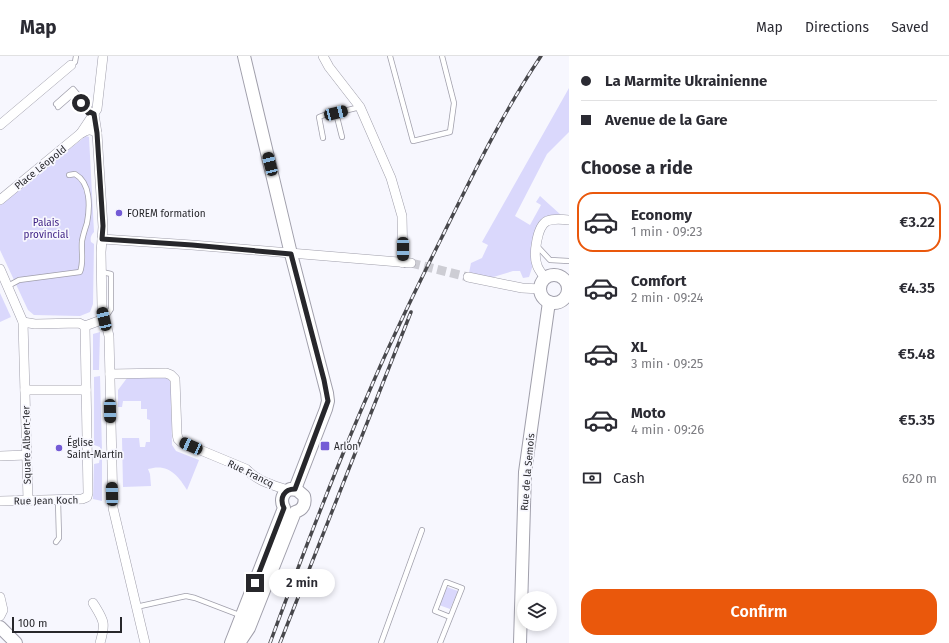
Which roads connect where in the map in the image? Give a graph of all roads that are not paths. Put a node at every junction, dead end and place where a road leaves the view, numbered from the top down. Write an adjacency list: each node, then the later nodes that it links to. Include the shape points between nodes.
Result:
1 (76, 56): 7 (lane)
2 (102, 56): 11 (street, via 98,102)
3 (244, 56): 22 (main road)
4 (323, 56): 9 (street)
5 (390, 56): 6 (lane, via 413,141 450,132 454,103)
6 (442, 56)
7 (71, 65): 12 (street)
8 (57, 106): 11 (lane, via 74,93 88,113)
9 (360, 107): 10 (lane); 22 (street, via 391,178 401,209 407,263)
10 (336, 113): 15 (lane); 16 (lane, via 319,117)
11 (94, 114): 13 (street); 14 (street, Place Léopold)
12 (0, 126)
13 (97, 133): 14 (street, via 87,130); 20 (street)
14 (80, 134): 18 (street, Place Léopold)
15 (342, 137)
16 (323, 138)
17 (70, 175): 28 (lane, via 76,174 80,177 87,190 87,223 82,243 80,272 19,280)
18 (0, 200)
19 (569, 220): 21 (street, via 555,219 546,222 540,229)
20 (102, 239): 22 (street); 32 (street)
21 (537, 246): 23 (lane, via 550,260); 26 (street, via 537,266)
22 (291, 254): 40 (main road, via 328,401)
23 (569, 261)
24 (0, 269): 28 (street, Square Albert-1er)
25 (468, 277): 29 (street)
26 (545, 278): 27 (main road, via 556,275); 29 (main road)
27 (568, 282): 30 (main road)
28 (8, 286): 33 (street, Square Albert-1er)
29 (540, 289): 31 (main road, via 543,297)
30 (567, 296): 31 (main road, via 558,302)
31 (549, 302): 60 (main road, Rue de la Semois, via 526,472)
32 (104, 319): 34 (street); 35 (street, via 109,336)
33 (23, 322): 34 (street, via 79,323); 36 (street, Square Albert-1er)
34 (85, 326): 37 (street)
35 (110, 374): 40 (street, Rue Francq, via 171,375 176,379 177,434 181,442 246,469 259,479); 48 (street, via 113,508)
36 (25, 390): 37 (street); 38 (street, Square Albert-1er)
37 (86, 390): 42 (street, Rue Jean Koch, via 87,497 82,500)
38 (27, 455): 39 (street); 41 (street, Square Albert-1er)
39 (0, 456)
40 (291, 490): 50 (main road, via 282,498 284,508); 57 (main road, via 302,493 305,500 301,509 295,512 249,628)
41 (28, 500): 42 (street, Rue Jean Koch); 43 (street, Rue Jean Koch)
42 (58, 500): 45 (lane, via 59,538)
43 (0, 501)
44 (422, 530): 58 (lane)
45 (56, 542)
46 (0, 597): 49 (street, via 4,610)
47 (94, 603): 54 (street, via 104,623)
48 (136, 607): 50 (lane, via 186,596); 55 (street)
49 (0, 616)
50 (242, 616): 56 (main road)
51 (450, 617): 51 (lane, via 462,588 446,582 435,611); 59 (lane)
52 (0, 627): 53 (main road)
53 (16, 643)
54 (100, 643)
55 (144, 643)
56 (230, 643)
57 (240, 643)
58 (381, 643)
59 (440, 643)
60 (520, 643)

